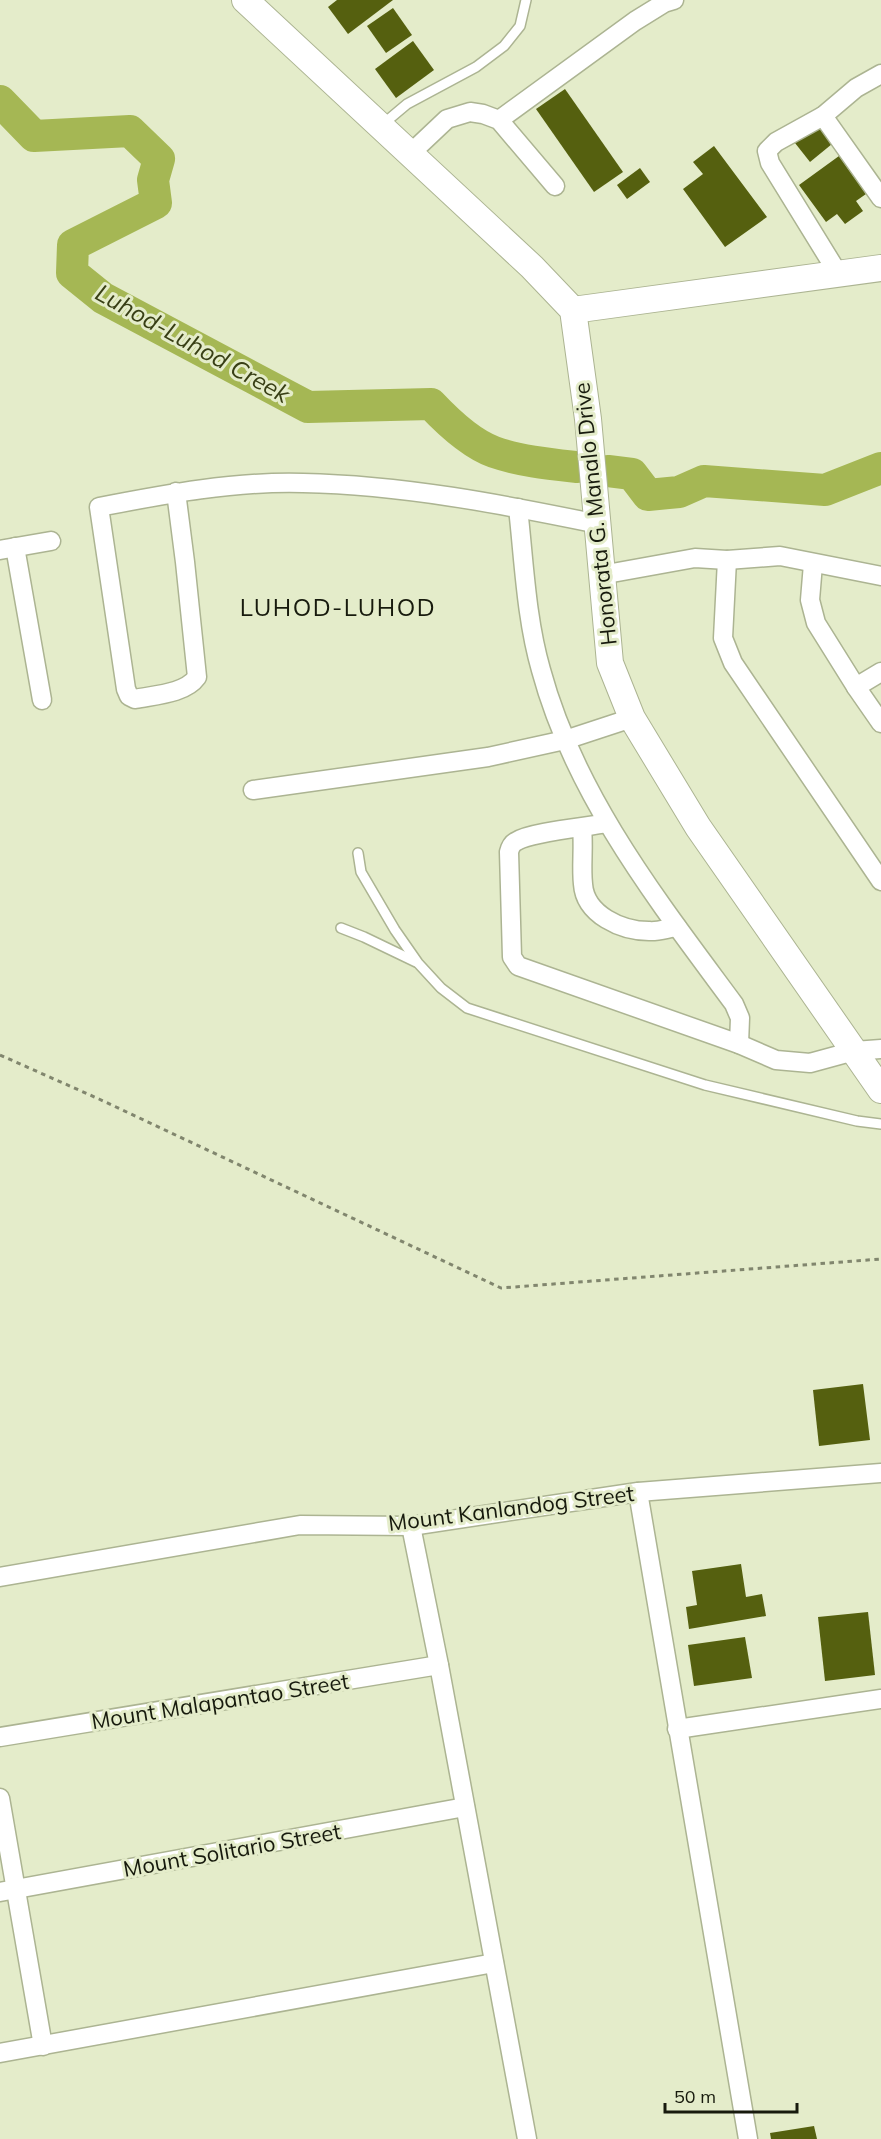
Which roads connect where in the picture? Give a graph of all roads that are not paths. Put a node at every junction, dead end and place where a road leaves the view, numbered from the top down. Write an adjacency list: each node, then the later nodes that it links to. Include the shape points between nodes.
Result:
1 (245, 0): 7 (street)
2 (526, 0): 7 (lane, via 520,26 504,46 477,67 407,104)
3 (674, 0): 6 (street, via 635,21)
4 (881, 74): 5 (street, via 856,88)
5 (823, 116): 10 (street); 12 (street, via 767,151 770,164)
6 (499, 120): 8 (street, via 470,111 459,114 447,119); 9 (street)
7 (381, 126): 8 (street)
8 (411, 153): 13 (street)
9 (555, 186)
10 (881, 198)
11 (881, 268): 12 (street)
12 (838, 274): 13 (street)
13 (573, 310): 16 (street, Honorata G. Manalo Drive)
14 (176, 492): 14 (street, via 197,677 183,688 135,699 126,689 99,507); 15 (street, via 302,482 399,490)
15 (518, 508): 16 (street); 28 (street, via 541,670)
16 (598, 524): 21 (street, Honorata G. Manalo Drive)
17 (51, 541): 18 (street)
18 (8, 548): 25 (street)
19 (727, 560): 20 (street, via 780,556); 21 (street, via 695,558); 33 (street, via 723,638 733,663)
20 (813, 564): 22 (street); 24 (street, via 812,612)
21 (601, 575): 26 (street, Honorata G. Manalo Drive, via 610,663)
22 (881, 576)
23 (881, 672): 24 (street)
24 (856, 687): 27 (street)
25 (42, 700)
26 (632, 718): 28 (street); 39 (street, Honorata G. Manalo Drive, via 698,827)
27 (881, 723)
28 (565, 740): 29 (street, via 488,757); 30 (street)
29 (253, 790)
30 (607, 823): 31 (street); 34 (street)
31 (582, 828): 34 (street, via 583,885 593,909 620,927 650,932); 37 (street, via 525,838 511,847 515,962)
32 (358, 853): 36 (lane, via 362,872)
33 (881, 881)
34 (677, 927): 37 (street, via 734,1004 740,1018)
35 (341, 928): 36 (lane)
36 (418, 963): 41 (lane, via 467,1008 705,1085)
37 (739, 1044): 39 (street, via 776,1060 810,1062)
38 (881, 1049): 39 (street)
39 (854, 1051): 40 (street, Honorata G. Manalo Drive)
40 (881, 1090)
41 (881, 1124)
42 (881, 1473): 43 (street, Mount Kanlandog Street)
43 (638, 1492): 44 (street, Mount Kanlandog Street); 48 (street)
44 (411, 1526): 45 (street, Mount Kanlandog Street, via 300,1525); 46 (street)
45 (0, 1577)
46 (439, 1665): 49 (street, Mount Malapantao Street); 51 (street)
47 (881, 1700): 48 (street)
48 (677, 1729): 57 (street)
49 (0, 1737)
50 (0, 1798): 52 (street)
51 (465, 1808): 52 (street, Mount Solitario Street); 53 (street)
52 (8, 1891): 54 (street)
53 (494, 1962): 54 (street); 56 (street)
54 (43, 2046): 55 (street)
55 (0, 2053)
56 (527, 2139)
57 (748, 2139)

